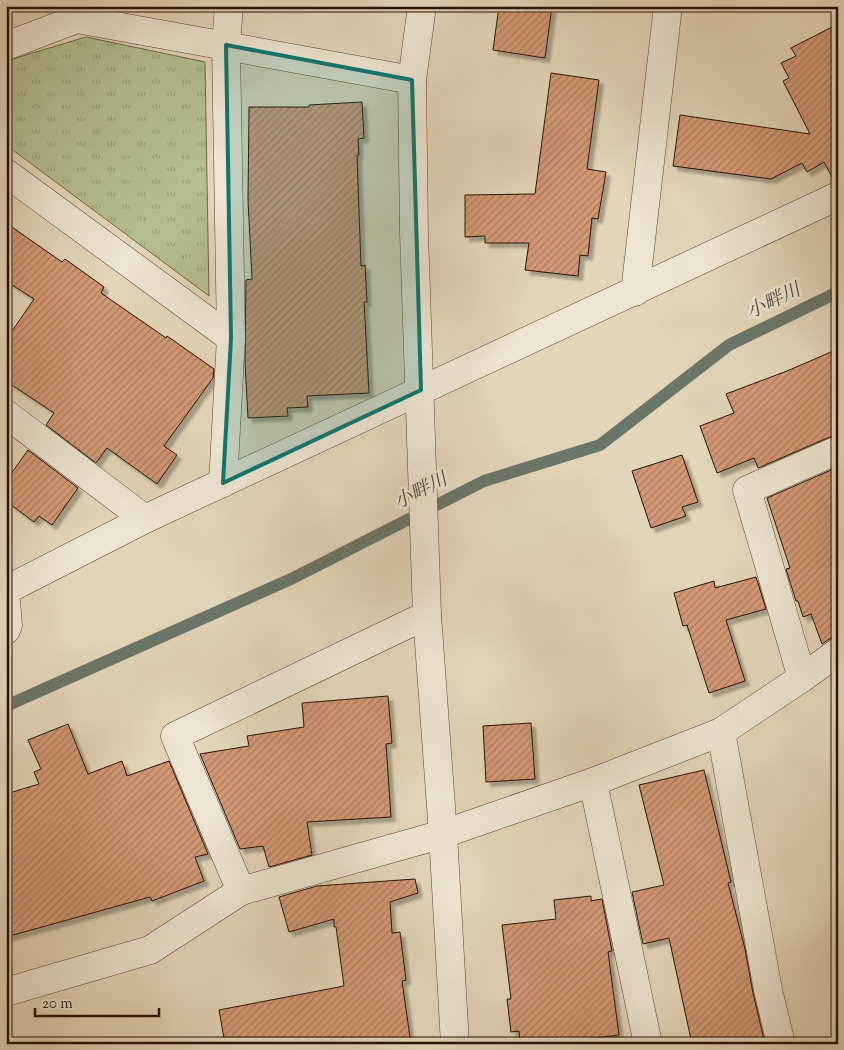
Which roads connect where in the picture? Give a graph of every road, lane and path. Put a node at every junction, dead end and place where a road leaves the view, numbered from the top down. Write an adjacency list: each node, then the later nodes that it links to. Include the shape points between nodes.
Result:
1 (229, 6): 4 (street)
2 (422, 6): 6 (street)
3 (668, 6): 9 (street)
4 (226, 45): 5 (street, via 77,19); 6 (street); 10 (street)
5 (6, 46)
6 (412, 80): 11 (street)
7 (6, 173): 10 (street)
8 (838, 196): 9 (street)
9 (635, 292): 11 (street)
10 (231, 338): 14 (street)
11 (421, 403): 14 (street); 18 (street)
12 (6, 414): 15 (street)
13 (838, 450): 21 (street, via 747,490)
14 (223, 483): 15 (street)
15 (145, 519): 16 (street)
16 (6, 590)
17 (6, 601): 19 (street)
18 (427, 603): 24 (street); 25 (street, via 175,736)
19 (6, 630)
20 (838, 652): 21 (street)
21 (802, 678): 22 (street)
22 (720, 732): 23 (street); 29 (street)
23 (593, 782): 24 (street); 28 (street)
24 (443, 834): 25 (street); 27 (street)
25 (241, 891): 26 (street, via 150,950)
26 (6, 992)
27 (456, 1044)
28 (648, 1044)
29 (781, 1044)

